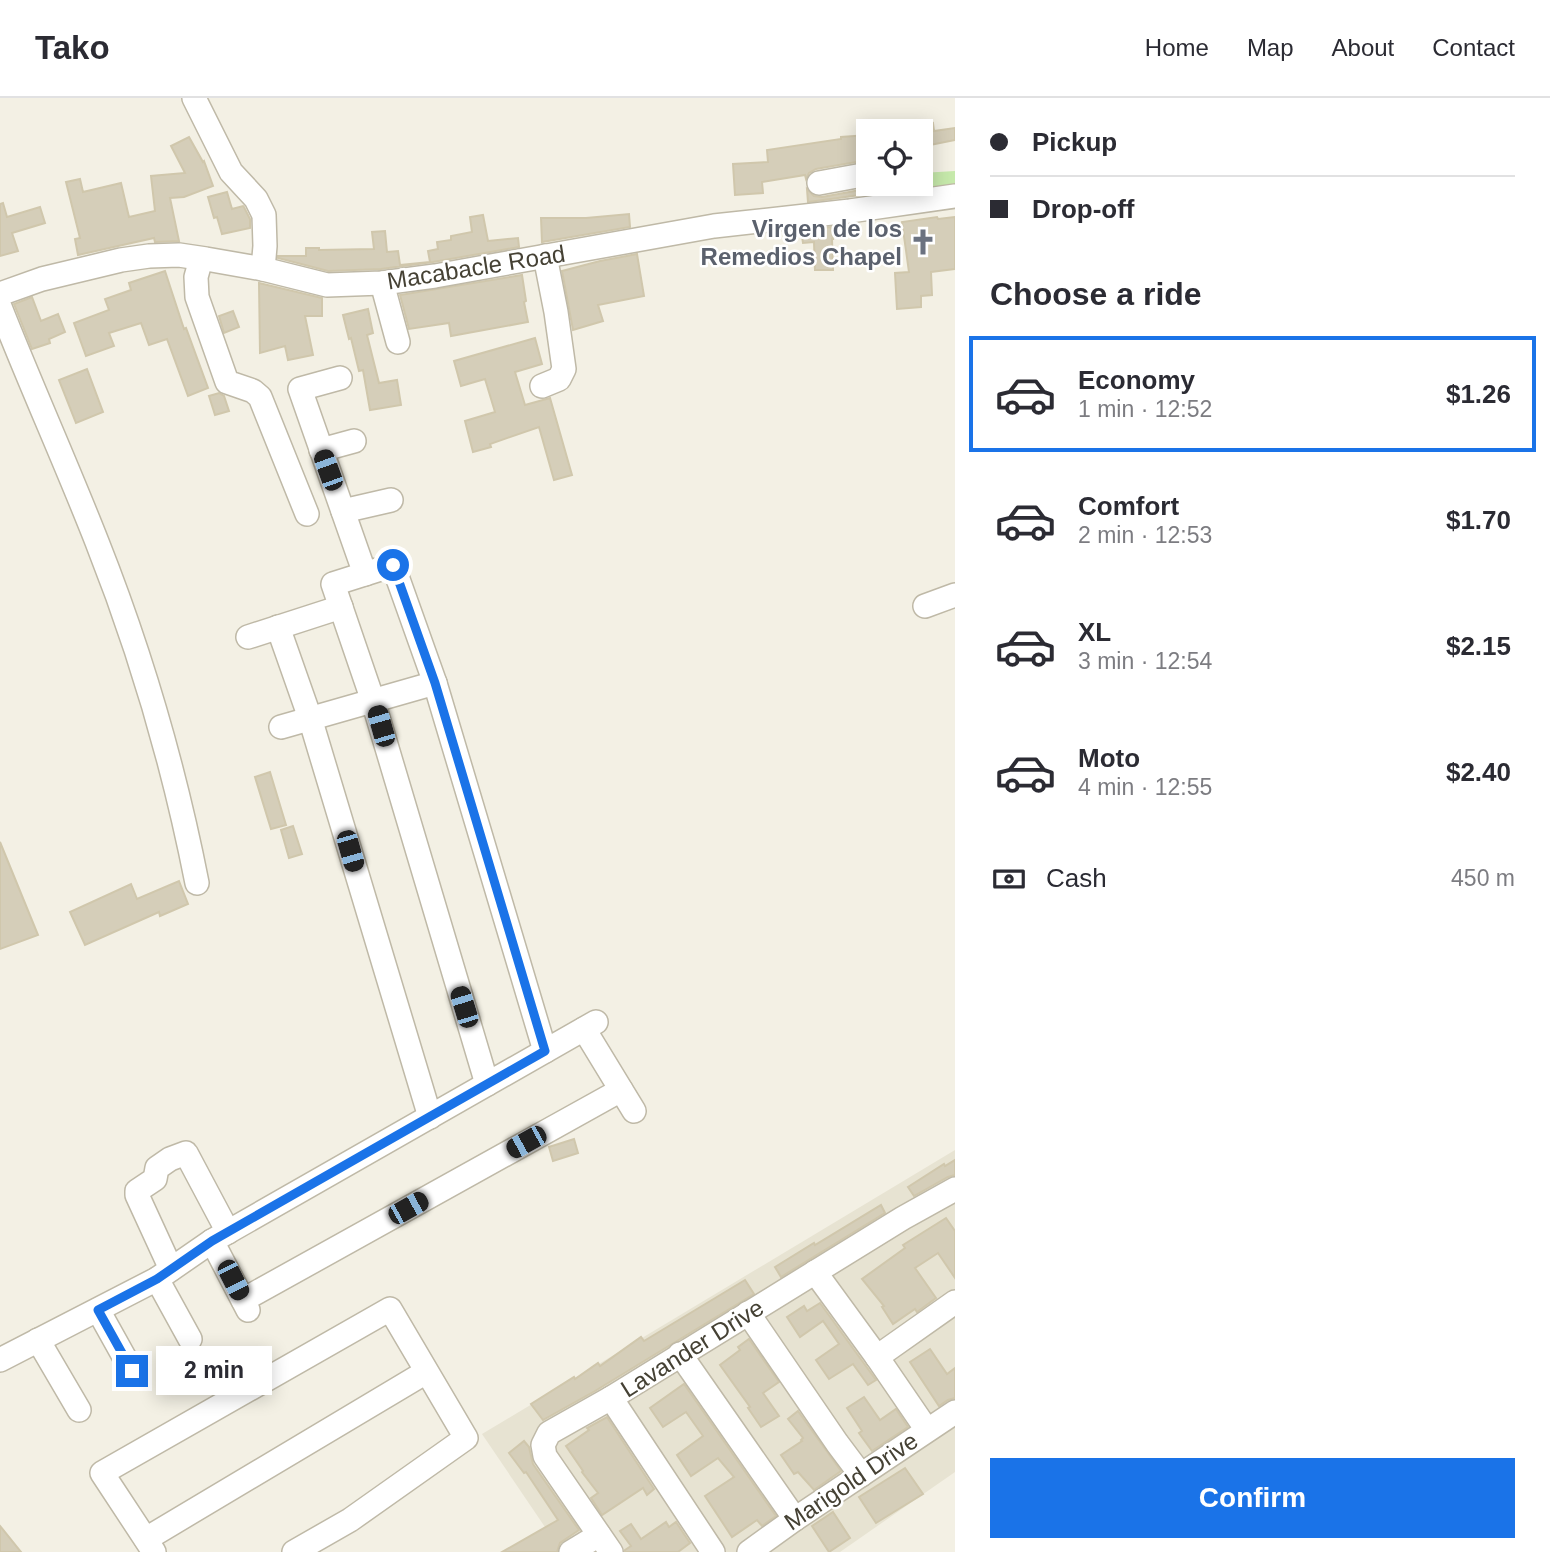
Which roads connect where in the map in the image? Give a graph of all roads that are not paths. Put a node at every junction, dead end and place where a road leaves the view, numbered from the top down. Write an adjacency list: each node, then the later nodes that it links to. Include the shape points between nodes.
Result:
1 (194, 98): 9 (street, via 231,172 264,215)
2 (856, 176): 3 (street)
3 (820, 183)
4 (933, 195): 6 (street, Macabacle Road)
5 (900, 196): 7 (street, Macabacle Road, via 850,211 714,226)
6 (955, 196)
7 (545, 256): 10 (street, Macabacle Road); 15 (street, via 564,369 559,379)
8 (201, 259): 9 (street, Macabacle Road); 11 (street, Macabacle Road, via 179,255 121,260); 20 (street, via 197,298 227,382 260,397)
9 (263, 270): 10 (street, Macabacle Road, via 327,285)
10 (382, 283): 13 (street)
11 (0, 294)
12 (0, 307): 31 (street, via 97,542 145,675)
13 (398, 342)
14 (340, 378): 17 (street, via 300,389)
15 (542, 387)
16 (354, 441): 17 (street)
17 (321, 450): 19 (street)
18 (390, 500): 19 (street)
19 (343, 511): 21 (street)
20 (307, 514)
21 (365, 574): 24 (street, via 333,584); 27 (street, via 393,565)
22 (954, 599): 23 (street)
23 (925, 606)
24 (341, 607): 25 (street); 28 (street)
25 (278, 627): 26 (street); 29 (street)
26 (248, 637)
27 (435, 683): 28 (street); 32 (street)
28 (373, 701): 29 (street); 33 (street)
29 (310, 718): 30 (street); 36 (street)
30 (281, 727)
31 (197, 883)
32 (545, 1051): 33 (street); 34 (street, via 590,1026)
33 (487, 1084): 36 (street)
34 (621, 1090): 35 (street); 38 (street, via 245,1305)
35 (634, 1111)
36 (430, 1117): 38 (street)
37 (955, 1189): 39 (street, Lavander Drive)
38 (220, 1236): 40 (street); 40 (street, via 186,1153 170,1159 157,1168 155,1179 137,1191)
39 (815, 1272): 43 (street, Lavander Drive); 47 (street)
40 (164, 1274): 42 (street); 44 (street)
41 (955, 1302): 47 (street)
42 (98, 1310): 45 (street); 49 (street)
43 (748, 1313): 46 (street, Lavander Drive); 55 (street)
44 (190, 1339)
45 (38, 1340): 48 (street); 52 (street)
46 (680, 1354): 51 (street, Lavander Drive); 56 (street)
47 (877, 1357): 54 (street)
48 (0, 1360)
49 (132, 1371)
50 (426, 1371): 58 (street); 58 (street, via 390,1309 102,1473); 59 (street, via 466,1438 350,1520)
51 (611, 1398): 57 (street, Lavander Drive, via 549,1433 543,1445 545,1456); 61 (street)
52 (79, 1410)
53 (955, 1412): 54 (street, Marigold Drive)
54 (927, 1430): 55 (street, Marigold Drive)
55 (861, 1475): 56 (street, Marigold Drive)
56 (794, 1520): 62 (street, Marigold Drive)
57 (605, 1544): 60 (street)
58 (150, 1546)
59 (294, 1552)
60 (571, 1552)
61 (713, 1552)
62 (749, 1552)

